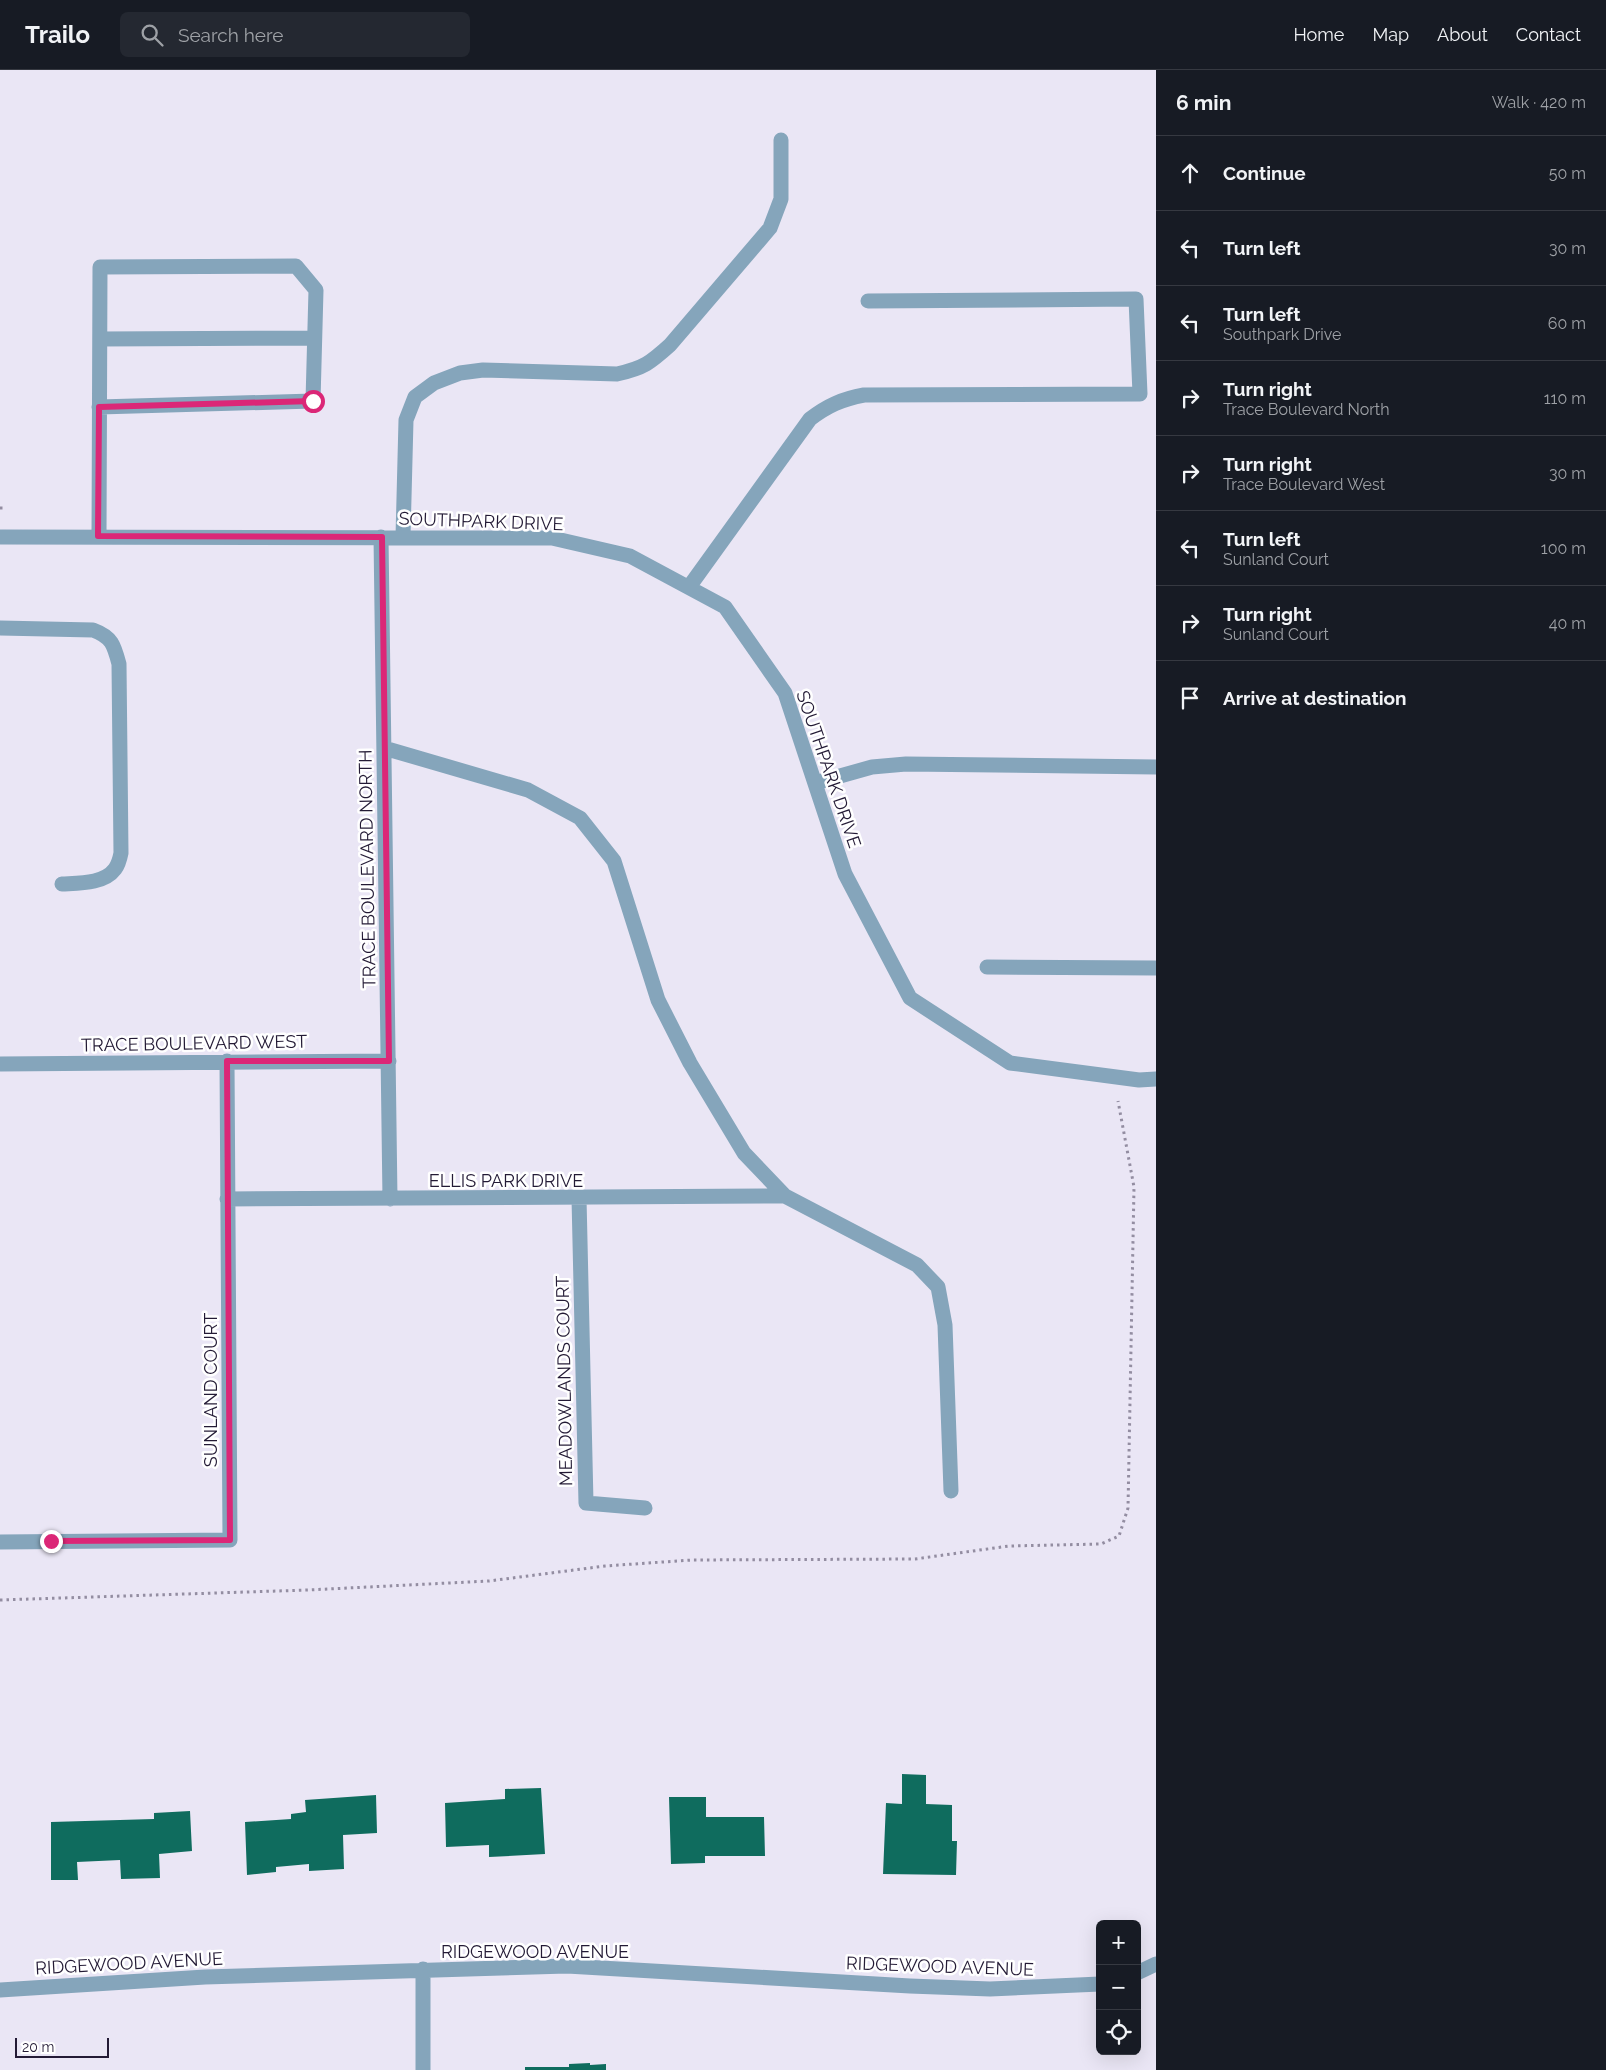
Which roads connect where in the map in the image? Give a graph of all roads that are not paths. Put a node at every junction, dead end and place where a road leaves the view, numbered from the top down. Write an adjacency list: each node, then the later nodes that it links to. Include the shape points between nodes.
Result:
1 (781, 140): 9 (street, via 781,199 770,228 670,345 654,359 638,370 617,374 483,370 460,373 434,383 415,398 406,420)
2 (868, 301): 10 (street, via 1136,299 1140,394 864,395 827,406 810,419)
3 (314, 338): 4 (street); 4 (street, via 316,290 296,266 100,267); 5 (street, via 313,401)
4 (100, 339): 5 (street)
5 (99, 407): 6 (street)
6 (98, 536): 7 (street, SOUTHPARK DRIVE); 8 (street, SOUTHPARK DRIVE)
7 (0, 537)
8 (382, 537): 9 (street, SOUTHPARK DRIVE); 12 (street, TRACE BOULEVARD NORTH)
9 (403, 537): 10 (street, SOUTHPARK DRIVE, via 552,538 630,556)
10 (688, 587): 14 (street, SOUTHPARK DRIVE, via 725,607 785,693)
11 (0, 628): 15 (street, via 92,630 106,635 115,648 119,664 121,853 116,868 106,878)
12 (384, 748): 19 (street, TRACE BOULEVARD NORTH); 22 (street, via 528,790 580,818 614,861 658,1000 690,1063 744,1153)
13 (1156, 767): 14 (street, via 906,764 872,767)
14 (815, 783): 21 (street, SOUTHPARK DRIVE, via 846,874 910,998 1010,1063 1139,1080)
15 (62, 884)
16 (987, 968): 17 (street)
17 (1156, 968)
18 (227, 1061): 19 (street, TRACE BOULEVARD WEST); 20 (street, TRACE BOULEVARD WEST); 24 (street, SUNLAND COURT)
19 (389, 1061): 25 (street, TRACE BOULEVARD NORTH)
20 (0, 1064)
21 (1156, 1079)
22 (785, 1196): 23 (street, ELLIS PARK DRIVE); 26 (street, via 917,1265 938,1287 945,1325)
23 (579, 1198): 25 (street, ELLIS PARK DRIVE); 27 (street, MEADOWLANDS COURT, via 586,1503)
24 (227, 1199): 25 (street, ELLIS PARK DRIVE); 28 (street, SUNLAND COURT, via 230,1540)
25 (390, 1199)
26 (951, 1491)
27 (645, 1508)
28 (0, 1542)
29 (1156, 1964): 31 (street)
30 (422, 1969): 32 (street, RIDGEWOOD AVENUE, via 567,1966 990,1989); 33 (street, RIDGEWOOD AVENUE, via 205,1977); 34 (street)
31 (1141, 1971)
32 (1096, 1984)
33 (0, 1990)
34 (423, 2070)

